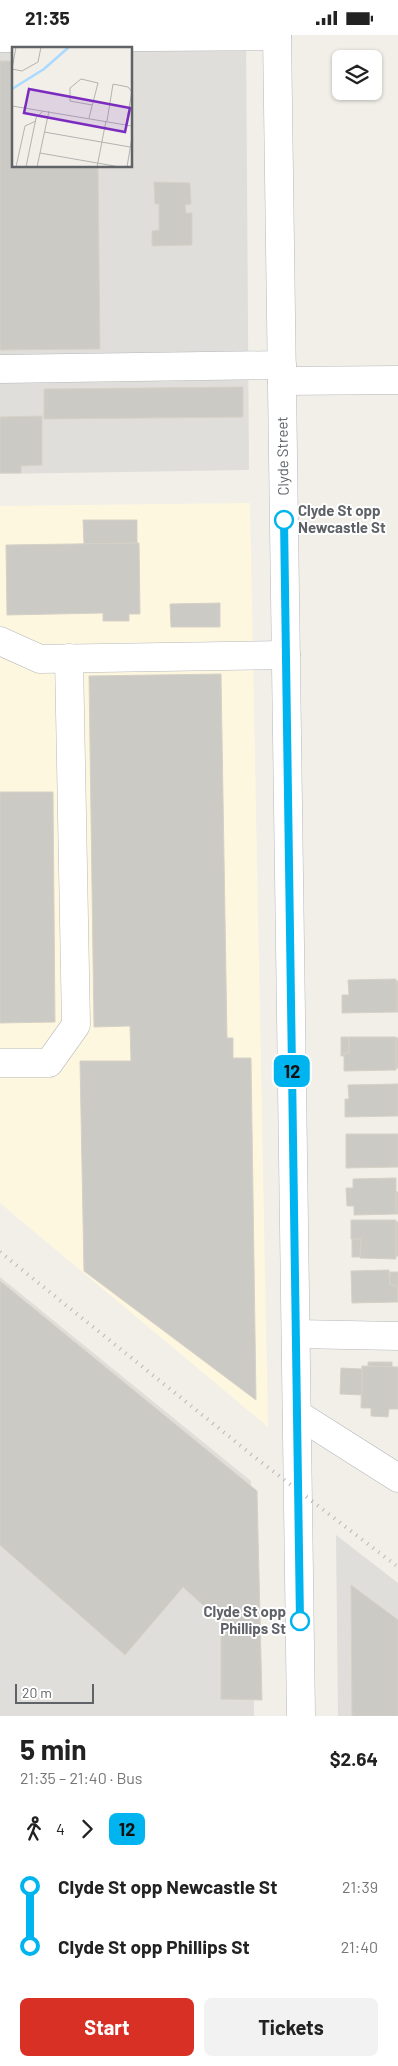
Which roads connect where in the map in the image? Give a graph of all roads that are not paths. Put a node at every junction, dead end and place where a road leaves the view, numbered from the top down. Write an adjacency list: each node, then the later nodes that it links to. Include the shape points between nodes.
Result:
1 (277, 35): 2 (street); 4 (street, Clyde Street)
2 (0, 38)
3 (0, 369): 4 (street)
4 (282, 373): 5 (street); 7 (street, Clyde Street)
5 (398, 380)
6 (0, 641): 8 (street, via 40,659)
7 (286, 655): 8 (street); 10 (street, Clyde Street)
8 (69, 659): 9 (street, via 76,1025 49,1063)
9 (0, 1063)
10 (296, 1334): 11 (street); 12 (street, Clyde Street)
11 (398, 1335)
12 (297, 1414): 13 (street); 14 (street, Clyde Street)
13 (398, 1479)
14 (301, 1716)

